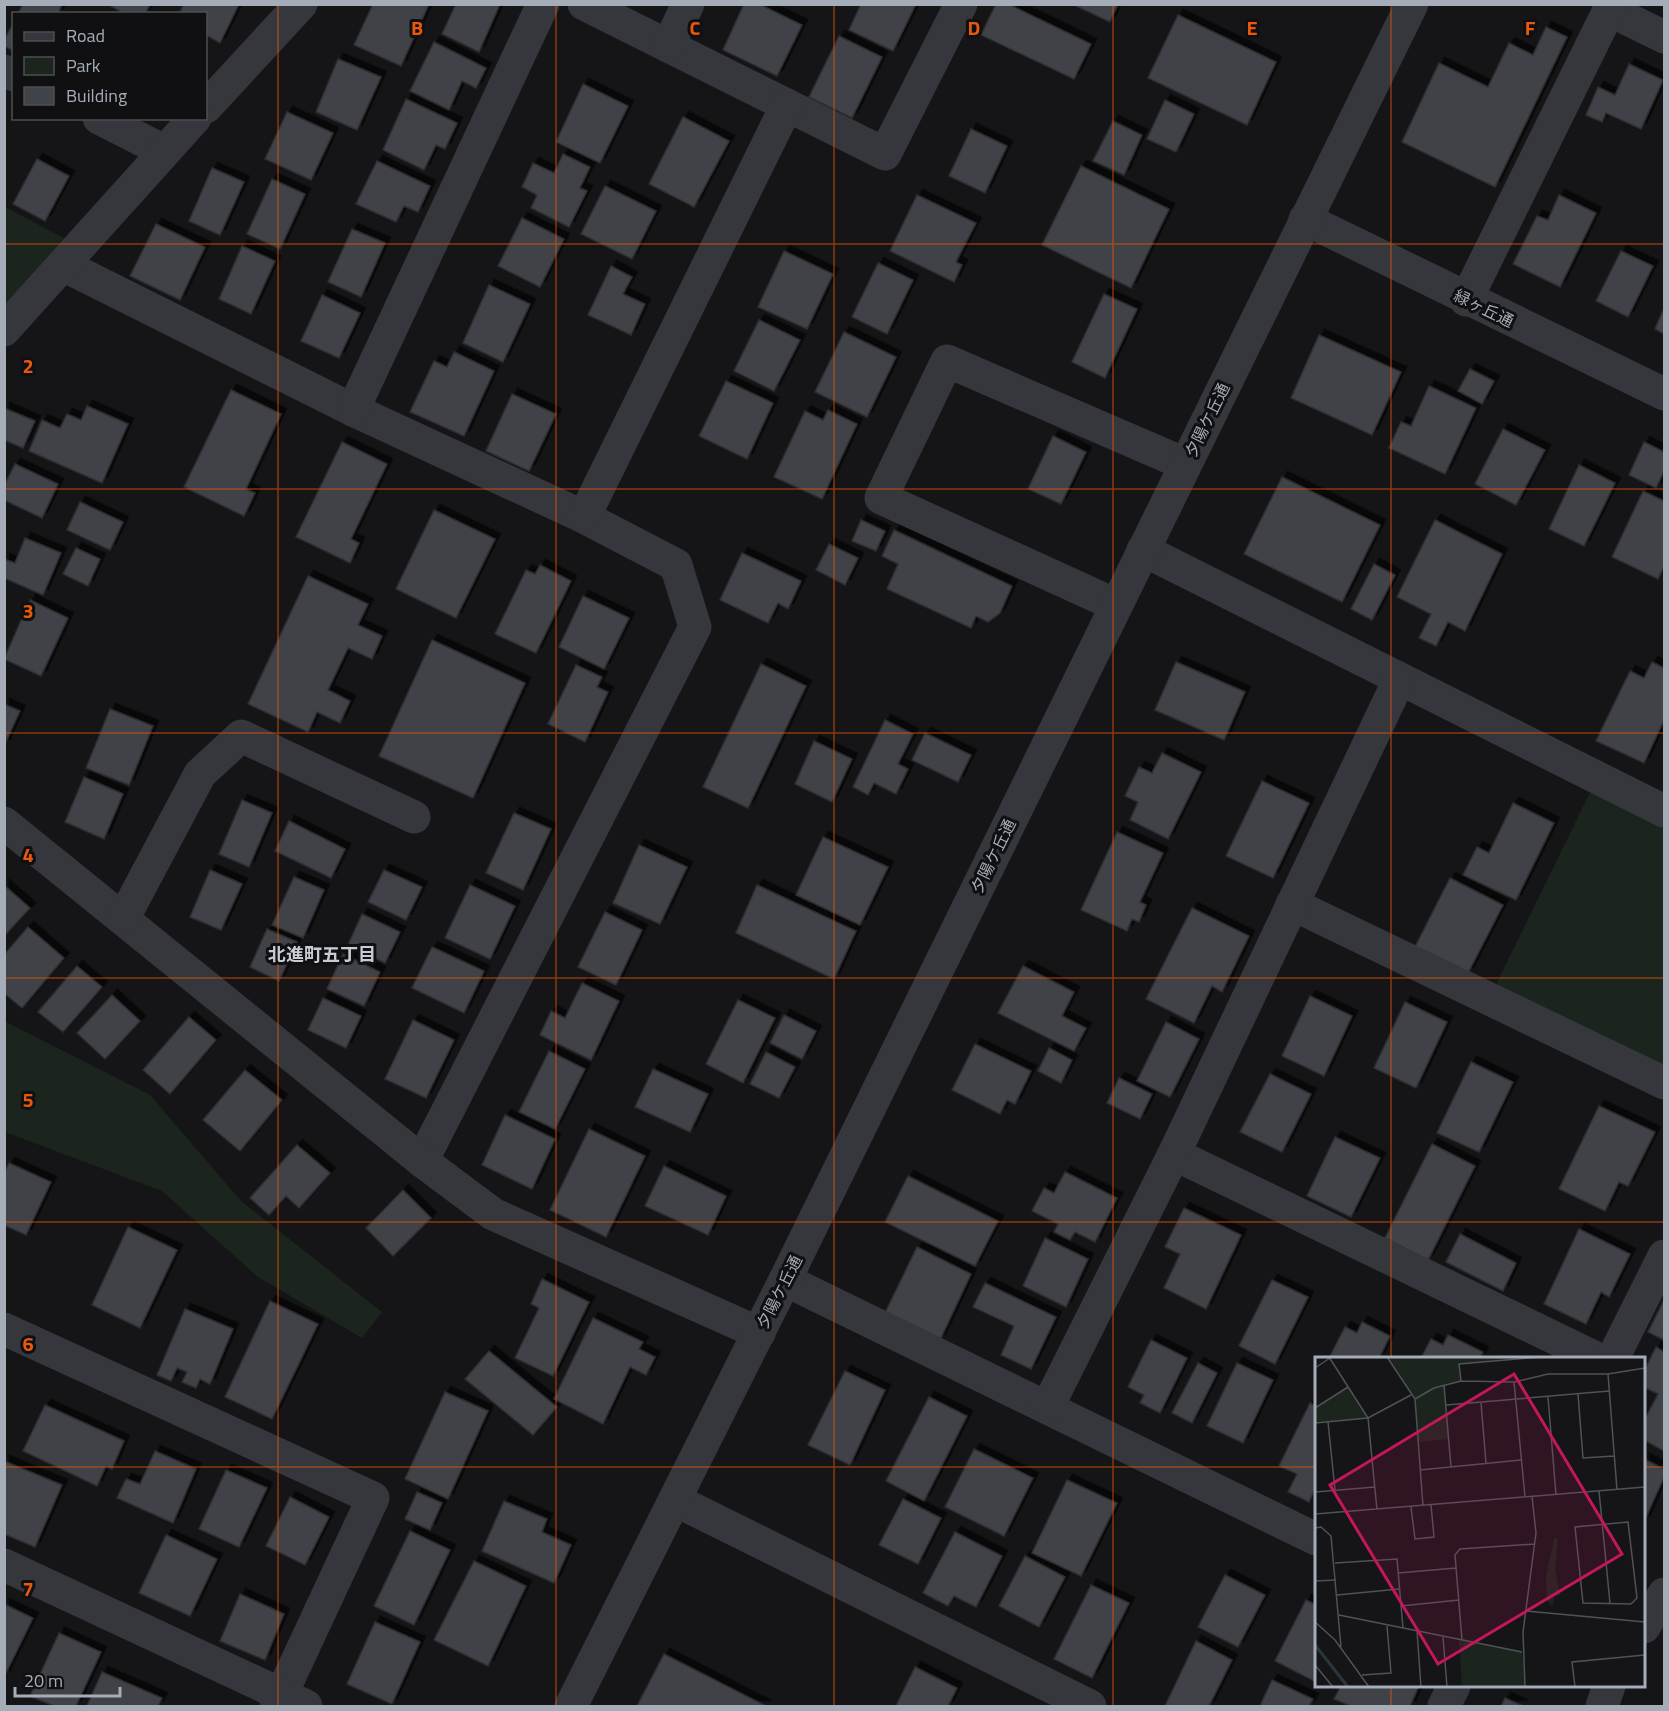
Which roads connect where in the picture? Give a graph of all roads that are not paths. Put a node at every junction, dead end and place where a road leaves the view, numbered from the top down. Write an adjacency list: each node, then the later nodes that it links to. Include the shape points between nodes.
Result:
1 (301, 4): 11 (street)
2 (543, 4): 20 (street)
3 (584, 4): 9 (street)
4 (688, 4): 9 (street)
5 (961, 4): 10 (street, via 885,154)
6 (1412, 4): 15 (street, 夕陽ケ丘通)
7 (1610, 7): 8 (street); 17 (street)
8 (1665, 37)
9 (668, 45): 10 (street)
10 (787, 105): 22 (street)
11 (207, 106)
12 (103, 120): 14 (street)
13 (193, 120): 14 (street)
14 (164, 151): 16 (street)
15 (1305, 219): 17 (street, 緑ヶ丘通); 21 (street, 夕陽ケ丘通)
16 (63, 265): 18 (street); 20 (street)
17 (1466, 300): 19 (street, 緑ヶ丘通)
18 (4, 330)
19 (1665, 394)
20 (353, 410): 22 (street)
21 (1185, 464): 23 (street, 夕陽ケ丘通); 24 (street, via 947,360 880,498)
22 (584, 517): 33 (street, via 676,565 695,627)
23 (1143, 550): 24 (street, 夕陽ケ丘通); 25 (street)
24 (1116, 605): 35 (street, 夕陽ケ丘通)
25 (1399, 680): 26 (street); 29 (street)
26 (1665, 811)
27 (414, 817): 30 (street, via 241,736 200,774)
28 (4, 823): 30 (street)
29 (1293, 904): 31 (street); 32 (street)
30 (123, 919): 33 (street)
31 (1665, 1083)
32 (1174, 1154): 38 (street); 40 (street)
33 (422, 1161): 37 (street, via 493,1214)
34 (1665, 1256): 39 (street)
35 (785, 1280): 37 (street, 夕陽ケ丘通); 40 (street)
36 (4, 1329): 48 (street, via 373,1498)
37 (759, 1333): 41 (street, 夕陽ケ丘通)
38 (1592, 1357)
39 (1614, 1357)
40 (1048, 1406): 42 (street)
41 (675, 1500): 49 (street, 夕陽ケ丘通); 50 (street)
42 (1315, 1538)
43 (4, 1565): 48 (street)
44 (1665, 1594): 45 (street)
45 (1645, 1625)
46 (1454, 1687): 51 (street)
47 (1609, 1687): 52 (street)
48 (288, 1703)
49 (570, 1707)
50 (1090, 1707)
51 (1444, 1707)
52 (1602, 1707)

